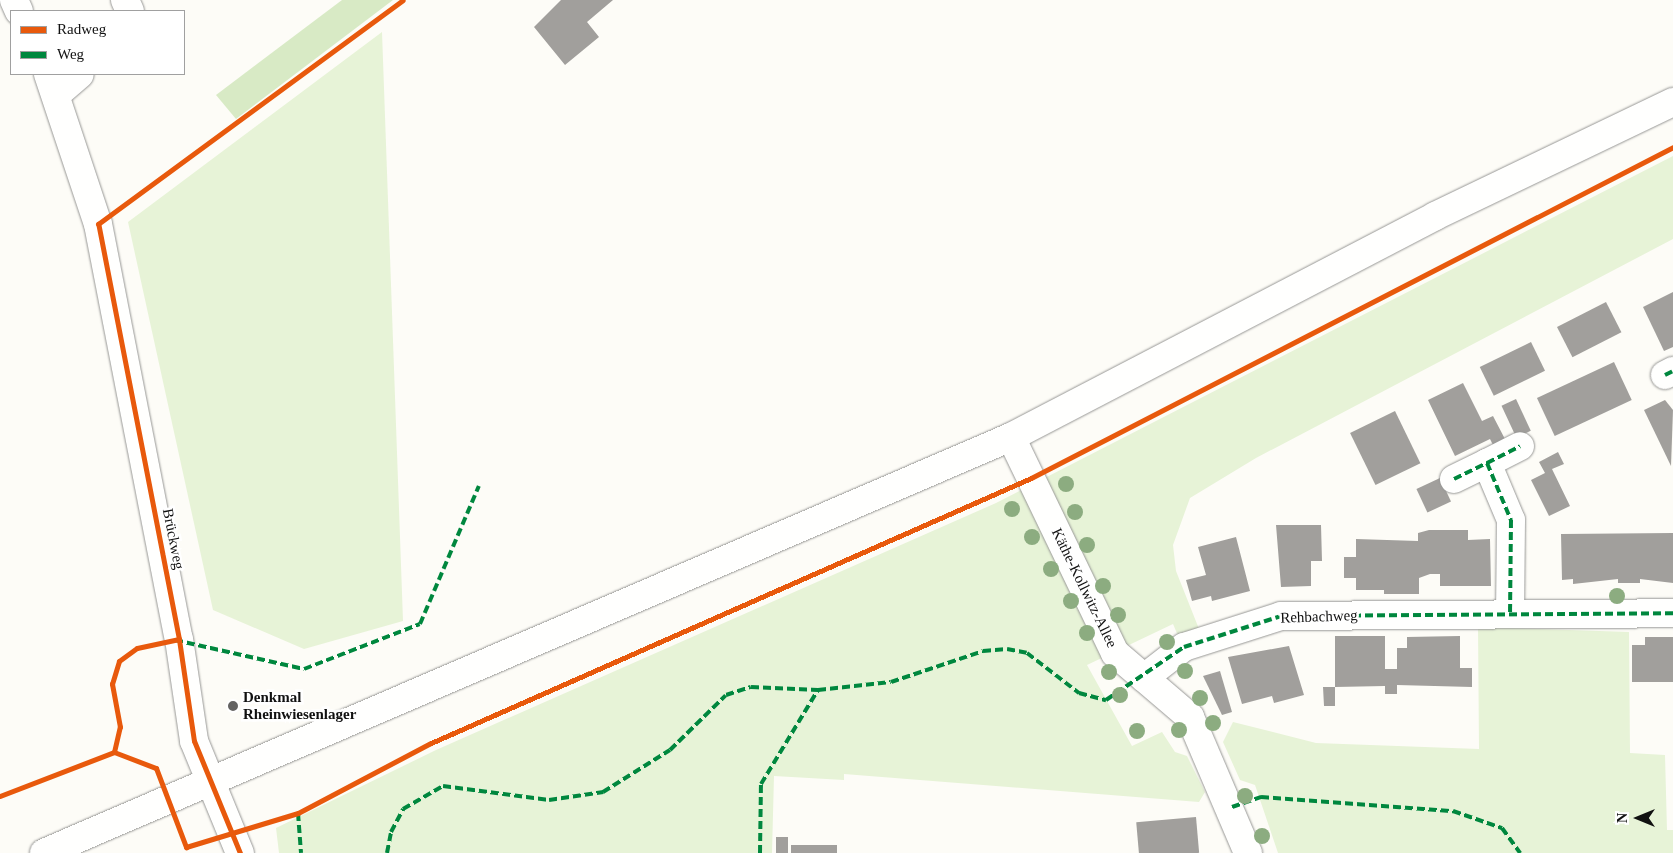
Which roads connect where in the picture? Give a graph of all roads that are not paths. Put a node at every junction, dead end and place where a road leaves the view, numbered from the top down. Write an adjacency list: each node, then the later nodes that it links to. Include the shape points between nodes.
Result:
1 (77, 75): 2 (street)
2 (52, 84): 11 (street, Brückweg, via 98,224 179,639 194,741)
3 (1673, 102): 4 (street, via 1435,216)
4 (1011, 437): 10 (street, Käthe-Kollwitz-Allee, via 1115,653); 11 (street)
5 (1520, 446): 6 (street)
6 (1487, 463): 7 (street); 9 (street, via 1511,520)
7 (1454, 479)
8 (1673, 613): 9 (street, Rehbachweg)
9 (1510, 614): 10 (street, Rehbachweg, via 1282,616 1184,647)
10 (1144, 678): 14 (street, Käthe-Kollwitz-Allee, via 1190,716)
11 (212, 783): 12 (street); 13 (street, Brückweg)
12 (44, 853)
13 (240, 853)
14 (1248, 853)

